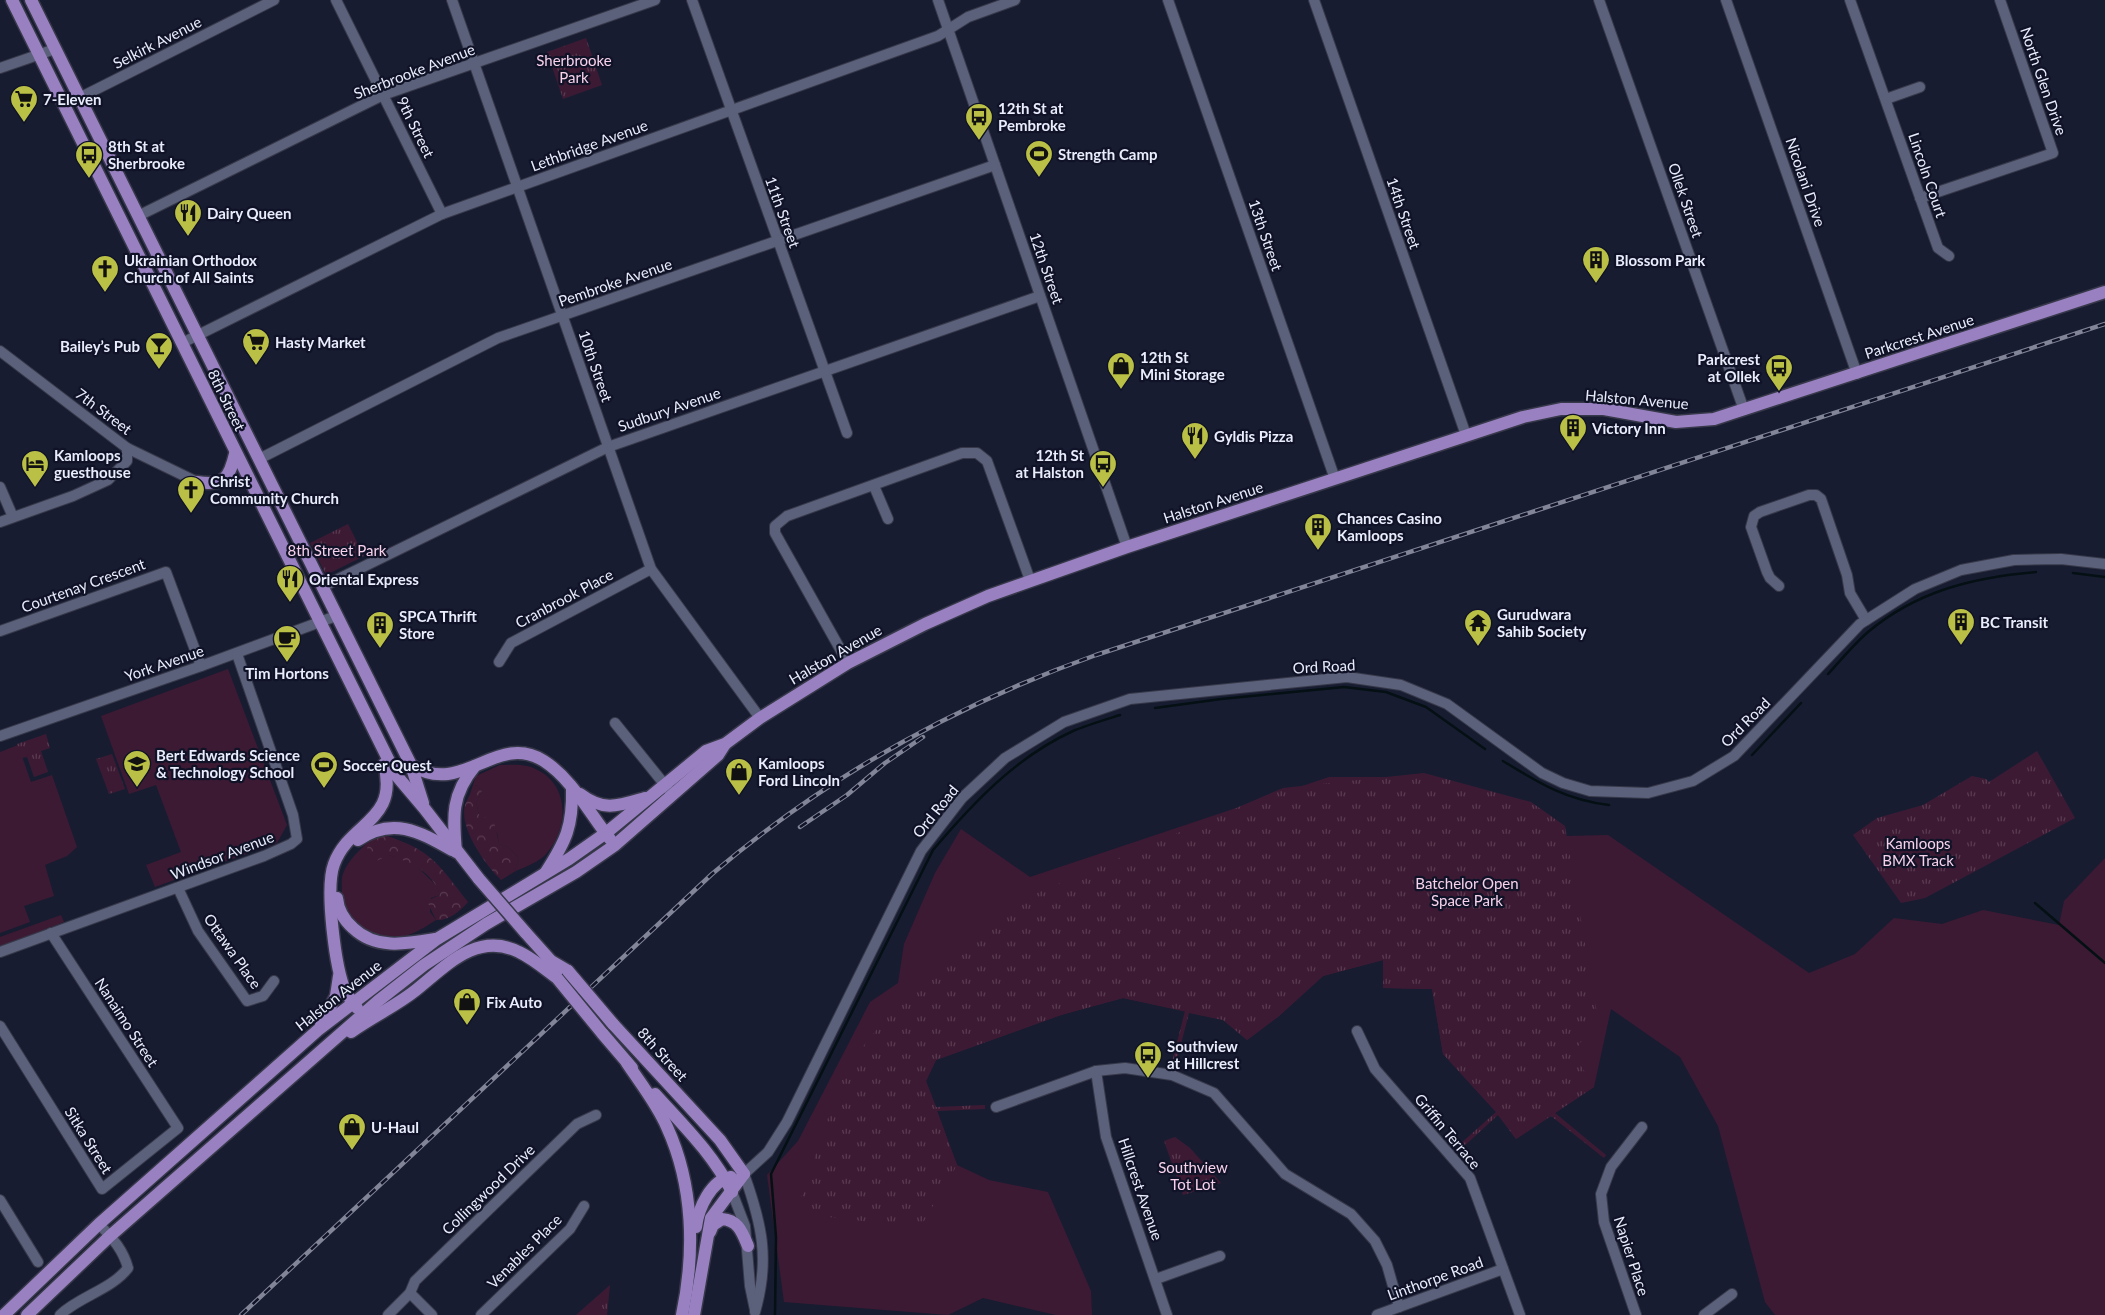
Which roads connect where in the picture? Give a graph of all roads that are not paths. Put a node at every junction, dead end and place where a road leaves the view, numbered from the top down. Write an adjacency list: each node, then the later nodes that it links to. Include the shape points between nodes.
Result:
1 (12, 0): 18 (main road, 8th Street)
2 (31, 0): 17 (main road, 8th Street)
3 (274, 0): 23 (street, Selkirk Avenue)
4 (336, 0): 22 (street, 9th Street)
5 (452, 0): 19 (street, 10th Street)
6 (655, 0): 19 (street, Sherbrooke Avenue)
7 (692, 0): 25 (street, 11th Street)
8 (938, 0): 16 (street, 12th Street)
9 (1015, 0): 16 (street, Lethbridge Avenue, via 968,17)
10 (1168, 0): 48 (street, 13th Street)
11 (1314, 0): 43 (street, 14th Street)
12 (1599, 0): 41 (street, Ollek Street)
13 (1726, 0): 40 (street, Nicolani Drive)
14 (1850, 0): 24 (street, Lincoln Court)
15 (2000, 0): 28 (street, North Glen Drive, via 2053,153)
16 (948, 30): 25 (street, Lethbridge Avenue); 26 (street, 12th Street)
17 (55, 49): 18 (street); 23 (main road, 8th Street)
18 (39, 55): 20 (street); 37 (main road, 8th Street)
19 (474, 63): 22 (street, Sherbrooke Avenue); 27 (street, 10th Street)
20 (0, 68)
21 (1920, 87): 24 (street)
22 (383, 95): 29 (street, 9th Street); 30 (street, Sherbrooke Avenue)
23 (80, 98): 30 (main road, 8th Street)
24 (1886, 99): 28 (street, Lincoln Court)
25 (731, 110): 27 (street, Lethbridge Avenue); 31 (street, 11th Street)
26 (995, 165): 31 (street, Pembroke Avenue); 34 (street, 12th Street)
27 (518, 187): 29 (street, Lethbridge Avenue); 35 (street, 10th Street)
28 (1920, 198): 32 (street, Lincoln Court, via 1938,248)
29 (442, 214): 36 (street, Lethbridge Avenue)
30 (138, 216): 36 (main road, 8th Street)
31 (778, 242): 35 (street, Pembroke Avenue); 39 (street, 11th Street)
32 (1949, 256)
33 (2105, 292): 40 (main road, Parkcrest Avenue)
34 (1040, 296): 39 (street, Sudbury Avenue); 55 (street, 12th Street)
35 (563, 316): 44 (street, 10th Street); 47 (street, Pembroke Avenue, via 498,338)
36 (197, 336): 37 (street, Lethbridge Avenue); 47 (main road, 8th Street)
37 (182, 343): 46 (main road, 8th Street)
38 (0, 351): 45 (street, 7th Street)
39 (825, 370): 42 (street, 11th Street); 44 (street, Sudbury Avenue)
40 (1857, 374): 41 (main road, Parkcrest Avenue)
41 (1744, 410): 43 (main road, Halston Avenue, via 1714,419 1676,422 1604,409 1561,409)
42 (847, 433)
43 (1466, 435): 48 (main road, Halston Avenue)
44 (608, 447): 57 (street, 10th Street); 60 (street, Sudbury Avenue)
45 (127, 448): 49 (street, 7th Street); 52 (street, via 127,462 108,480)
46 (235, 454): 49 (main road, via 226,478 209,484); 63 (main road, 8th Street)
47 (259, 459): 60 (main road, 8th Street)
48 (1336, 479): 55 (main road, Halston Avenue)
49 (197, 482)
50 (874, 486): 53 (street); 58 (street, via 962,453 977,453 987,461); 67 (street, via 787,516 775,526 778,540)
51 (0, 487): 52 (street)
52 (13, 517): 54 (street)
53 (888, 519)
54 (0, 522)
55 (1128, 546): 58 (main road, Halston Avenue)
56 (2105, 564): 62 (street, Ord Road, via 2061,559 2014,560 1960,570 1915,588)
57 (651, 569): 66 (street, Cranbrook Place, via 511,643); 69 (street, 10th Street)
58 (1030, 580): 67 (main road, Halston Avenue, via 943,616)
59 (1779, 586): 62 (street, via 1767,572 1751,527 1752,520 1760,512 1816,495 1821,499 1833,533 1850,593)
60 (322, 587): 61 (main road, 8th Street)
61 (336, 616): 63 (street, York Avenue); 73 (main road, 8th Street)
62 (1866, 620): 102 (street, Ord Road, via 1734,756 1693,781 1648,793 1590,791 1563,783 1542,773 1447,704 1401,685 1347,677 1130,699 1064,722 1006,758 962,798 921,851 787,1122 762,1158)
63 (320, 623): 65 (street, York Avenue); 72 (main road, 8th Street)
64 (0, 631): 68 (street, Courtenay Crescent, via 166,572)
65 (237, 654): 68 (street, York Avenue); 83 (street, Windsor Avenue, via 293,815 297,840)
66 (500, 662)
67 (848, 663): 69 (main road, Halston Avenue)
68 (202, 666): 71 (street, York Avenue)
69 (760, 718): 76 (main road, Halston Avenue, via 725,744 706,751)
70 (615, 723): 76 (street)
71 (0, 736)
72 (378, 740): 78 (main road, 8th Street, via 396,775); 87 (main road, via 388,777 387,795 381,808 344,846 334,864 329,889)
73 (411, 765): 74 (main road, via 437,776); 78 (main road, 8th Street)
74 (475, 766): 75 (main road, via 490,758 527,754 558,771); 81 (main road, via 455,801)
75 (572, 788): 77 (main road, via 590,802 604,807); 79 (main road); 82 (main road, via 570,828 564,844)
76 (669, 790): 77 (main road, Halston Avenue); 80 (main road, Halston Avenue)
77 (650, 797): 79 (main road, Halston Avenue)
78 (424, 808): 81 (main road, 8th Street)
79 (606, 833): 80 (main road); 82 (main road, Halston Avenue)
80 (615, 845): 91 (main road, Halston Avenue, via 424,965)
81 (456, 852): 85 (main road, via 417,831 391,827 371,831 354,842 336,875 338,908 347,923 362,936 382,943 400,944); 88 (main road, 8th Street, bridge)
82 (544, 874): 85 (main road, Halston Avenue)
83 (178, 888): 84 (street, Windsor Avenue); 89 (street, Ottawa Place, via 198,931 247,1001 263,996)
84 (51, 933): 86 (street, Windsor Avenue); 101 (street, Nanaimo Street)
85 (437, 939): 90 (main road, Halston Avenue)
86 (0, 952)
87 (339, 971): 90 (main road, via 347,995); 93 (main road, via 336,996)
88 (562, 974): 95 (main road, 8th Street, bridge); 96 (main road, via 504,946 488,945 468,950 406,997); 102 (main road, 8th Street, bridge, via 720,1140)
89 (274, 981)
90 (353, 1002): 91 (main road); 93 (main road, Halston Avenue)
91 (362, 1014): 96 (main road, Halston Avenue)
92 (0, 1026): 101 (street, Sitka Street, via 102,1188)
93 (318, 1030): 107 (main road, Halston Avenue)
94 (1357, 1031): 114 (street, Griffin Terrace, via 1375,1069 1470,1178)
95 (627, 1063): 103 (main road, 8th Street, via 706,1151); 113 (main road, via 654,1103 677,1152 689,1207)
96 (300, 1067): 108 (main road, Halston Avenue)
97 (1096, 1071): 98 (street); 115 (street, Hillcrest Avenue, via 1106,1137); 118 (street, via 1125,1068 1172,1075 1214,1093 1285,1174 1351,1214 1375,1241 1387,1265)
98 (996, 1107)
99 (596, 1115): 116 (street, Collingwood Drive, via 577,1124 415,1280)
100 (1642, 1127): 131 (street, Napier Place, via 1611,1167 1601,1194 1604,1222)
101 (178, 1128)
102 (744, 1174): 103 (main road); 104 (main road); 119 (street, via 761,1228 764,1256 763,1286)
103 (725, 1178): 104 (main road, 8th Street); 113 (main road, via 704,1199 698,1212)
104 (732, 1192): 109 (main road, via 711,1218); 110 (street, via 745,1226)
105 (0, 1200): 112 (street)
106 (584, 1206): 125 (street, Venables Place, via 570,1229)
107 (99, 1224): 108 (street); 120 (main road, Halston Avenue)
108 (110, 1236): 121 (main road, Halston Avenue); 122 (street, via 125,1255 128,1268 121,1277 68,1307)
109 (706, 1238): 110 (main road, via 722,1218 729,1219 741,1228); 127 (main road)
110 (748, 1246): 119 (street)
111 (1220, 1256): 115 (street)
112 (38, 1262)
113 (690, 1262): 126 (main road)
114 (1503, 1269): 118 (street, Linthorpe Road); 130 (street, Griffin Terrace)
115 (1156, 1279): 128 (street, Hillcrest Avenue)
116 (410, 1293): 123 (street, Collingwood Drive); 124 (street)
117 (1732, 1294): 132 (street)
118 (1399, 1307): 129 (street, Linthorpe Road)
119 (755, 1314)
120 (4, 1315)
121 (27, 1315)
122 (60, 1315)
123 (388, 1315)
124 (432, 1315)
125 (481, 1315)
126 (682, 1315)
127 (694, 1315)
128 (1167, 1315)
129 (1377, 1315)
130 (1520, 1315)
131 (1636, 1315)
132 (1704, 1315)

